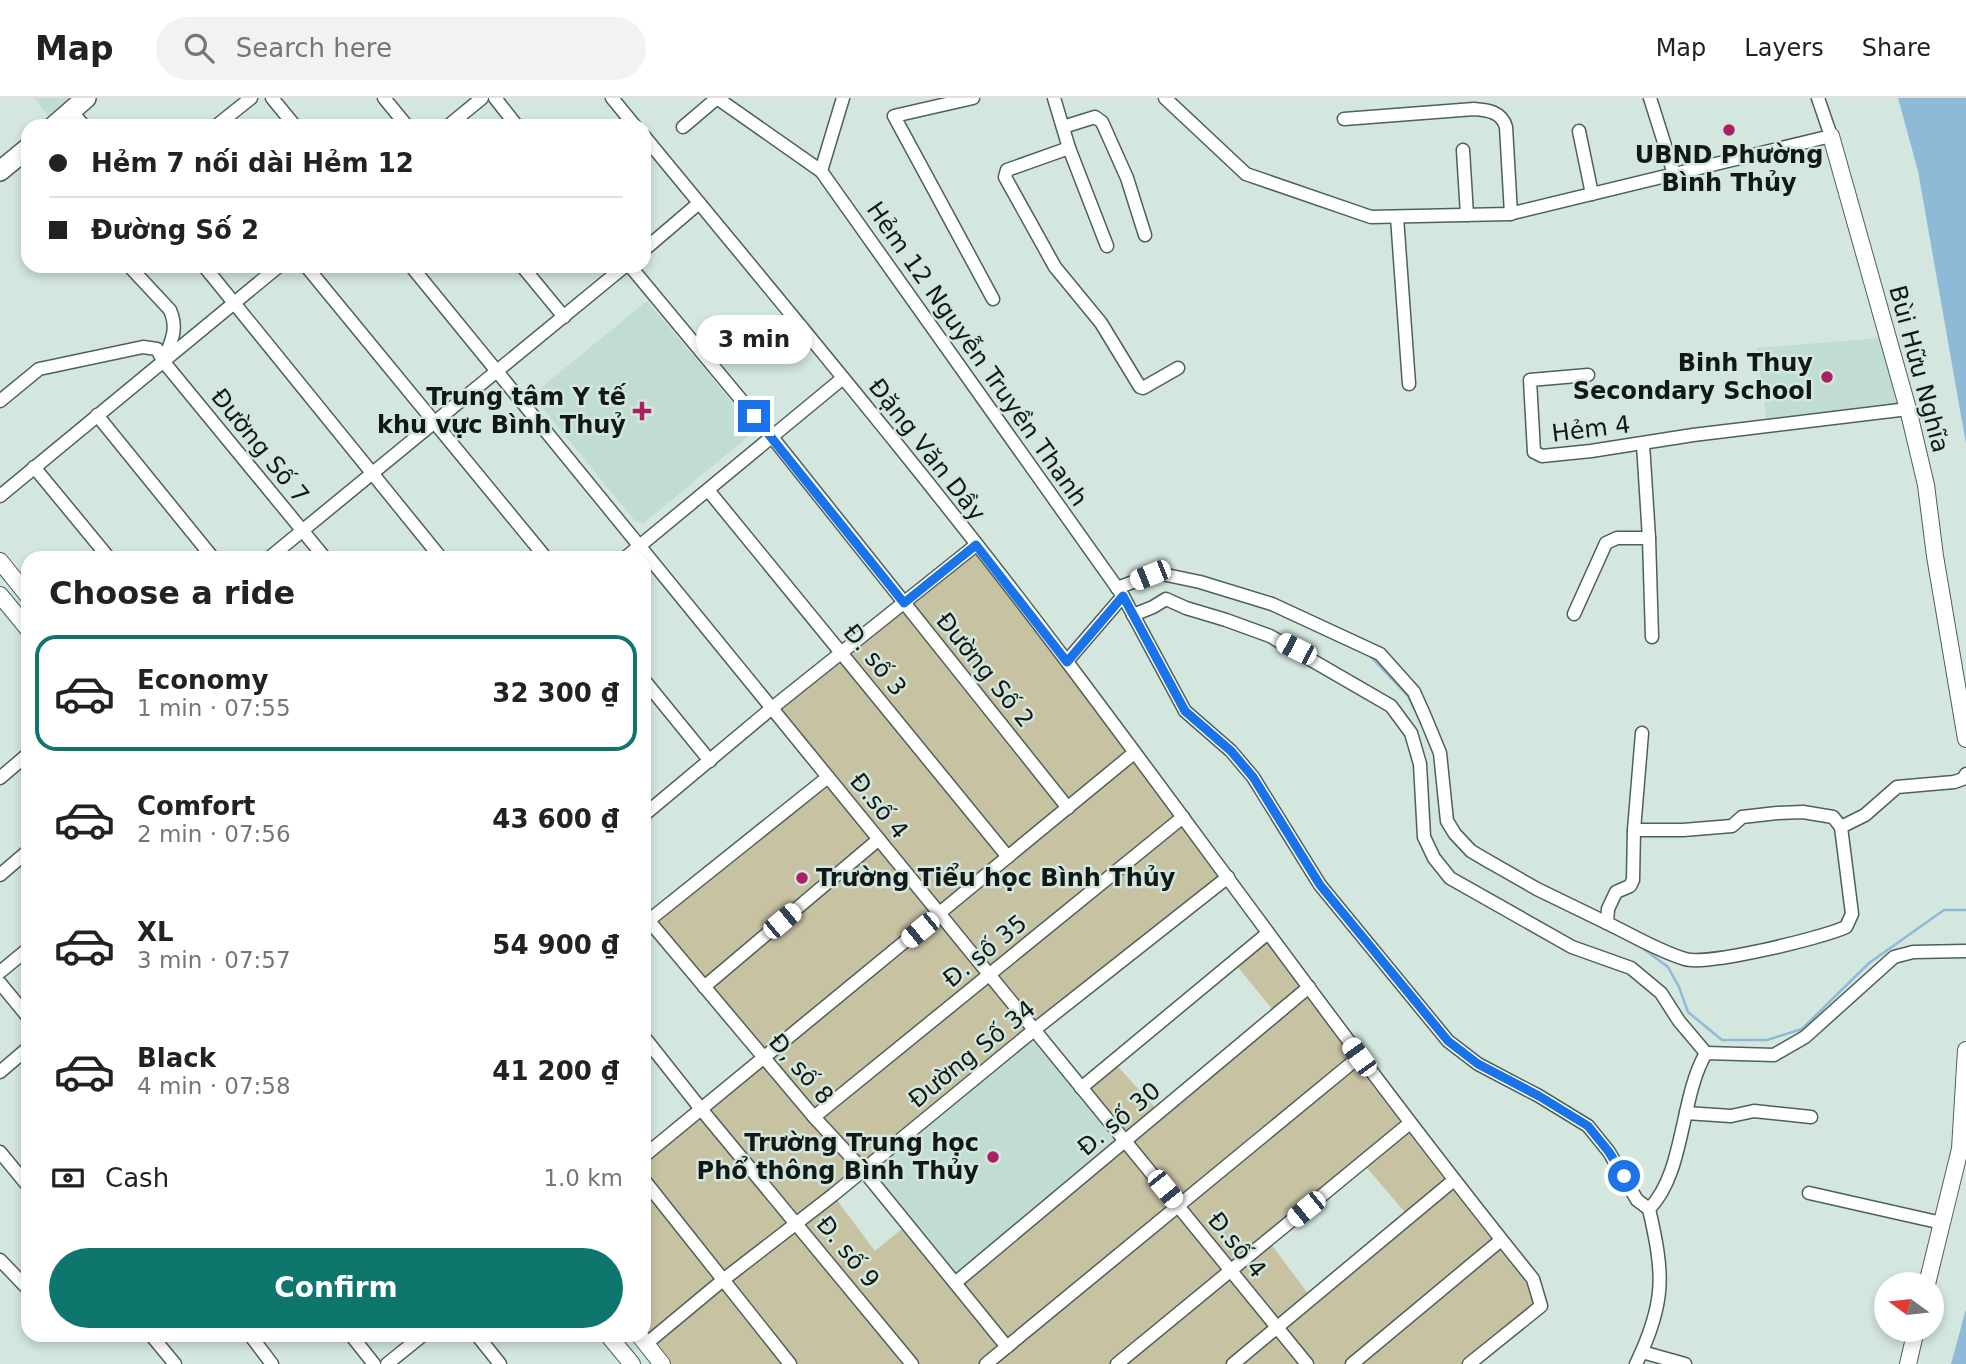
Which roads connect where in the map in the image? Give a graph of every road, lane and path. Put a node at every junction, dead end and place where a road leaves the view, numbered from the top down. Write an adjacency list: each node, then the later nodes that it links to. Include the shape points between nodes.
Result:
1 (251, 98): 14 (street)
2 (272, 98): 15 (street)
3 (384, 98): 16 (street)
4 (482, 98): 17 (street)
5 (495, 98): 18 (street)
6 (612, 98): 19 (street)
7 (716, 98): 21 (street); 30 (street, Hẻm 12 Nguyễn Truyền Thanh)
8 (843, 98): 30 (street)
9 (973, 98): 48 (street, via 894,116)
10 (1054, 98): 22 (street)
11 (1165, 98): 36 (street, via 1246,174 1371,217)
12 (1650, 98): 31 (street)
13 (1818, 98): 24 (street, Bùi Hữu Nghĩa)
14 (225, 119)
15 (289, 119)
16 (401, 119)
17 (457, 119)
18 (512, 119)
19 (629, 119)
20 (1344, 119): 34 (street, via 1489,110 1501,117 1506,127)
21 (683, 127)
22 (1063, 127): 26 (street); 37 (street, via 1095,117 1102,122)
23 (1579, 131): 32 (street)
24 (1831, 136): 31 (street); 58 (main road, Bùi Hữu Nghĩa)
25 (651, 145): 33 (street, Đặng Văn Dầy)
26 (1069, 148): 39 (street); 52 (street, via 1007,170 1005,177 1055,267 1101,323 1140,387)
27 (1463, 150): 35 (street)
28 (21, 154): 29 (highway)
29 (0, 171)
30 (821, 171): 82 (street, Hẻm 12 Nguyễn Truyền Thanh)
31 (1674, 174): 32 (street)
32 (1592, 194): 34 (street)
33 (699, 203): 38 (street); 55 (street, Đặng Văn Dầy)
34 (1511, 214): 35 (street)
35 (1467, 215): 36 (street)
36 (1397, 217): 56 (street)
37 (1145, 235)
38 (651, 244)
39 (1107, 246)
40 (136, 273): 51 (street, via 174,318 173,337)
41 (210, 273): 49 (street)
42 (271, 273): 49 (street)
43 (312, 273): 60 (street)
44 (417, 273): 53 (street, Đ.số 4)
45 (528, 273): 50 (street)
46 (619, 273): 50 (street)
47 (634, 273): 61 (street, Đường Số 2)
48 (993, 299)
49 (236, 302): 51 (street); 64 (street)
50 (564, 317): 53 (street)
51 (163, 360): 57 (street, via 157,349 143,347 39,369); 59 (street); 67 (street, Đường Số 7)
52 (1178, 368)
53 (498, 371): 60 (street); 70 (street, Đ.số 4)
54 (1588, 375): 62 (street, Hẻm 4, via 1530,380 1534,452 1542,456)
55 (843, 378): 61 (street); 69 (street, Đặng Văn Dầy)
56 (1409, 384)
57 (0, 401)
58 (1908, 409): 62 (street, Hẻm 4); 94 (main road, Bùi Hữu Nghĩa, via 1926,485)
59 (97, 415): 63 (street); 72 (street)
60 (435, 422): 64 (street); 76 (street)
61 (772, 437): 65 (street); 84 (street, Đường Số 2)
62 (1643, 444): 68 (street)
63 (34, 467): 66 (street); 71 (street)
64 (372, 474): 67 (street); 75 (street)
65 (708, 490): 70 (street); 89 (street, Đ. số 3)
66 (0, 496)
67 (302, 531): 73 (street); 74 (street, Đường Số 7)
68 (1649, 538): 86 (street, via 1617,538 1606,543); 88 (street)
69 (976, 545): 84 (street); 90 (street, Đặng Văn Dầy)
70 (640, 546): 77 (street); 78 (street, Đ.số 4)
71 (103, 551)
72 (207, 551)
73 (278, 551)
74 (319, 551)
75 (435, 551)
76 (540, 551)
77 (634, 551)
78 (644, 551)
79 (651, 560): 92 (street, Đ.số 4)
80 (0, 561): 81 (main road)
81 (21, 587)
82 (1120, 592): 87 (street, Hẻm 12 Nguyễn Truyền Thanh); 90 (street); 113 (street, via 1157,573 1200,582 1272,604 1380,654 1414,692 1426,719 1440,753 1447,821 1455,834 1488,861)
83 (0, 595): 85 (main road)
84 (904, 603): 89 (street); 102 (street, Đường Số 2)
85 (21, 611)
86 (1574, 614)
87 (1133, 615): 127 (street, via 1166,599 1226,620 1296,649 1391,706 1411,733 1420,764 1424,838 1450,878 1572,947 1631,968 1661,993); 147 (street, Hẻm 12 Nguyễn Truyền Thanh, via 1185,711 1253,777 1320,885 1448,1041 1478,1064 1588,1126 1637,1200)
88 (1652, 637)
89 (842, 652): 92 (street); 108 (street, Đ. số 3)
90 (1067, 662): 95 (street, Đặng Văn Dầy)
91 (651, 689): 97 (street)
92 (772, 708): 97 (street); 99 (street, Đ.số 4)
93 (1642, 733): 105 (street)
94 (1966, 739)
95 (1134, 753): 102 (street); 103 (street, Đặng Văn Dầy)
96 (21, 760): 100 (street)
97 (710, 761): 101 (street)
98 (1966, 774): 104 (street, via 1954,782 1897,787 1865,815)
99 (828, 776): 106 (street, Đ.số 4); 111 (street)
100 (0, 778)
101 (651, 806)
102 (1068, 808): 108 (street)
103 (1183, 817): 110 (street, Đặng Văn Dầy); 119 (street, Đ. số 35)
104 (1841, 827): 105 (street, via 1833,817 1803,812 1742,817 1732,826); 113 (street, via 1852,914 1846,927 1834,933 1692,961)
105 (1634, 830): 113 (street, via 1633,880 1616,892)
106 (879, 839): 112 (street, Đ.số 4); 121 (street)
107 (21, 857): 109 (street)
108 (1008, 857): 112 (street)
109 (0, 875)
110 (1227, 877): 115 (street, Đặng Văn Dầy); 124 (street, Đường Số 34)
111 (651, 914)
112 (939, 914): 119 (street, Đ.số 4); 130 (street)
113 (1607, 923)
114 (651, 924): 121 (street, Đ, số 8)
115 (1268, 933): 122 (street, Đặng Văn Dầy); 132 (street)
116 (1966, 951): 127 (street, via 1894,957 1805,1037 1774,1055)
117 (21, 955): 118 (street)
118 (0, 972)
119 (989, 974): 124 (street, Đ.số 4); 135 (street, Đ. số 35)
120 (0, 983): 123 (street)
121 (704, 987): 130 (street, Đ, số 8)
122 (1309, 987): 129 (street, Đặng Văn Dầy); 138 (street, Đ. số 30)
123 (21, 1008)
124 (1034, 1030): 132 (street, Đ.số 4); 141 (street, Đường Số 34)
125 (651, 1046): 133 (street, Đ. số 9)
126 (1966, 1050): 149 (main road, via 1960,1149)
127 (1706, 1053): 134 (street)
128 (21, 1054): 131 (street)
129 (1359, 1057): 137 (street, Đặng Văn Dầy); 146 (street)
130 (763, 1058): 133 (street); 135 (street, Đ, số 8)
131 (0, 1072)
132 (1081, 1088): 138 (street, Đ.số 4)
133 (701, 1109): 139 (street); 148 (street, Đ. số 9)
134 (1686, 1113): 136 (street, via 1731,1116 1754,1111); 147 (street, via 1659,1199)
135 (814, 1117): 141 (street, Đ, số 8)
136 (1811, 1117)
137 (1410, 1123): 143 (street, Đặng Văn Dầy); 152 (street)
138 (1125, 1141): 146 (street, Đ.số 4); 156 (street, Đ. số 30)
139 (651, 1150)
140 (0, 1152): 142 (street)
141 (863, 1170): 148 (street, Đường Số 34); 156 (street, Đ, số 8)
142 (21, 1178)
143 (1454, 1180): 150 (street, Đặng Văn Dầy); 157 (street)
144 (651, 1189): 154 (street)
145 (1809, 1193): 149 (street)
146 (1178, 1206): 152 (street, Đ.số 4); 168 (street)
147 (1649, 1209): 169 (street, via 1661,1273 1658,1304)
148 (797, 1223): 154 (street, Đường Số 34); 179 (street, Đ. số 9)
149 (1942, 1223): 153 (main road)
150 (1501, 1240): 170 (street, Đặng Văn Dầy, via 1533,1279 1542,1306); 184 (street)
151 (0, 1260): 155 (street)
152 (1231, 1270): 157 (street, Đ.số 4); 181 (street)
153 (1930, 1272)
154 (723, 1280): 158 (street, Đường Số 34); 178 (street)
155 (21, 1282)
156 (955, 1283): 168 (street, Đ, số 8)
157 (1278, 1328): 182 (street); 183 (street, Đ.số 4)
158 (651, 1334)
159 (157, 1342): 172 (street)
160 (255, 1342): 173 (street)
161 (357, 1342): 174 (street)
162 (414, 1342): 175 (street)
163 (483, 1342): 176 (street)
164 (613, 1342): 171 (main road)
165 (642, 1342): 171 (main road)
166 (645, 1342): 177 (main road)
167 (1913, 1342): 186 (main road)
168 (1007, 1346): 180 (street)
169 (1639, 1358): 185 (street)
170 (1470, 1362)
171 (628, 1363)
172 (175, 1364)
173 (272, 1364)
174 (374, 1364)
175 (387, 1364)
176 (500, 1364)
177 (662, 1364)
178 (790, 1364)
179 (912, 1364)
180 (986, 1364)
181 (1118, 1364)
182 (1233, 1364)
183 (1307, 1364)
184 (1352, 1364)
185 (1685, 1364)
186 (1908, 1364)

